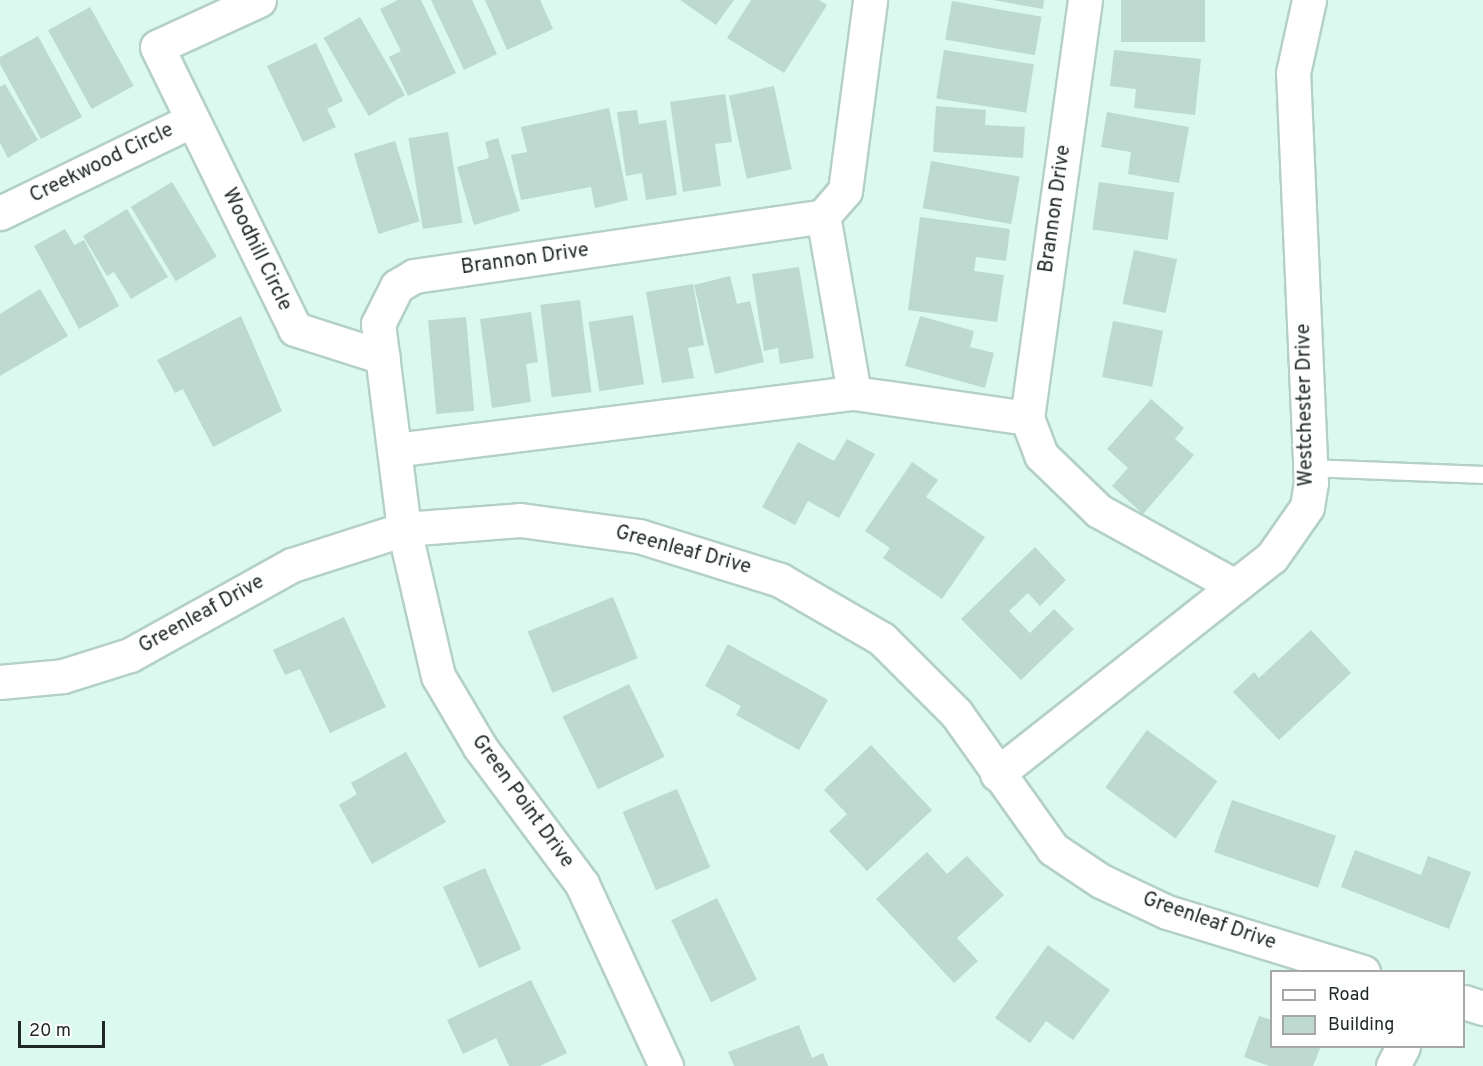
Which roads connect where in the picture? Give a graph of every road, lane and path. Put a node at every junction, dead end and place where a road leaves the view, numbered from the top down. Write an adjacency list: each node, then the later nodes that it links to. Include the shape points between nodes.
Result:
1 (259, 0): 5 (street, Creekwood Circle, via 157,48)
2 (870, 0): 7 (street, via 845,191)
3 (1085, 0): 10 (street, Brannon Drive)
4 (1309, 0): 12 (street, Westchester Drive, via 1293,73)
5 (192, 120): 6 (street, Creekwood Circle); 8 (street, Woodhill Circle, via 295,329)
6 (0, 213)
7 (824, 216): 8 (street, Brannon Drive, via 414,276 397,286 384,305 378,324); 9 (street)
8 (383, 357): 11 (street, Brannon Drive)
9 (854, 393): 10 (street); 11 (street)
10 (1027, 418): 15 (street, Brannon Drive, via 1041,455 1089,503)
11 (394, 450): 14 (street, Brannon Drive)
12 (1311, 468): 13 (lane); 15 (street, Westchester Drive, via 1306,507 1297,527)
13 (1483, 475)
14 (404, 529): 16 (street, Greenleaf Drive, via 292,565 130,655 63,676); 17 (street, Greenleaf Drive, via 520,520 575,524 716,556 780,580 841,612 922,673); 22 (street, Green Point Drive, via 438,676 480,747 582,884)
15 (1234, 586): 17 (street, Westchester Drive)
16 (0, 682)
17 (997, 774): 18 (street, Greenleaf Drive, via 1053,849 1101,881 1167,912)
18 (1356, 970)
19 (1465, 1002): 20 (street)
20 (1483, 1008)
21 (1402, 1048): 23 (street)
22 (666, 1066)
23 (1393, 1066)

